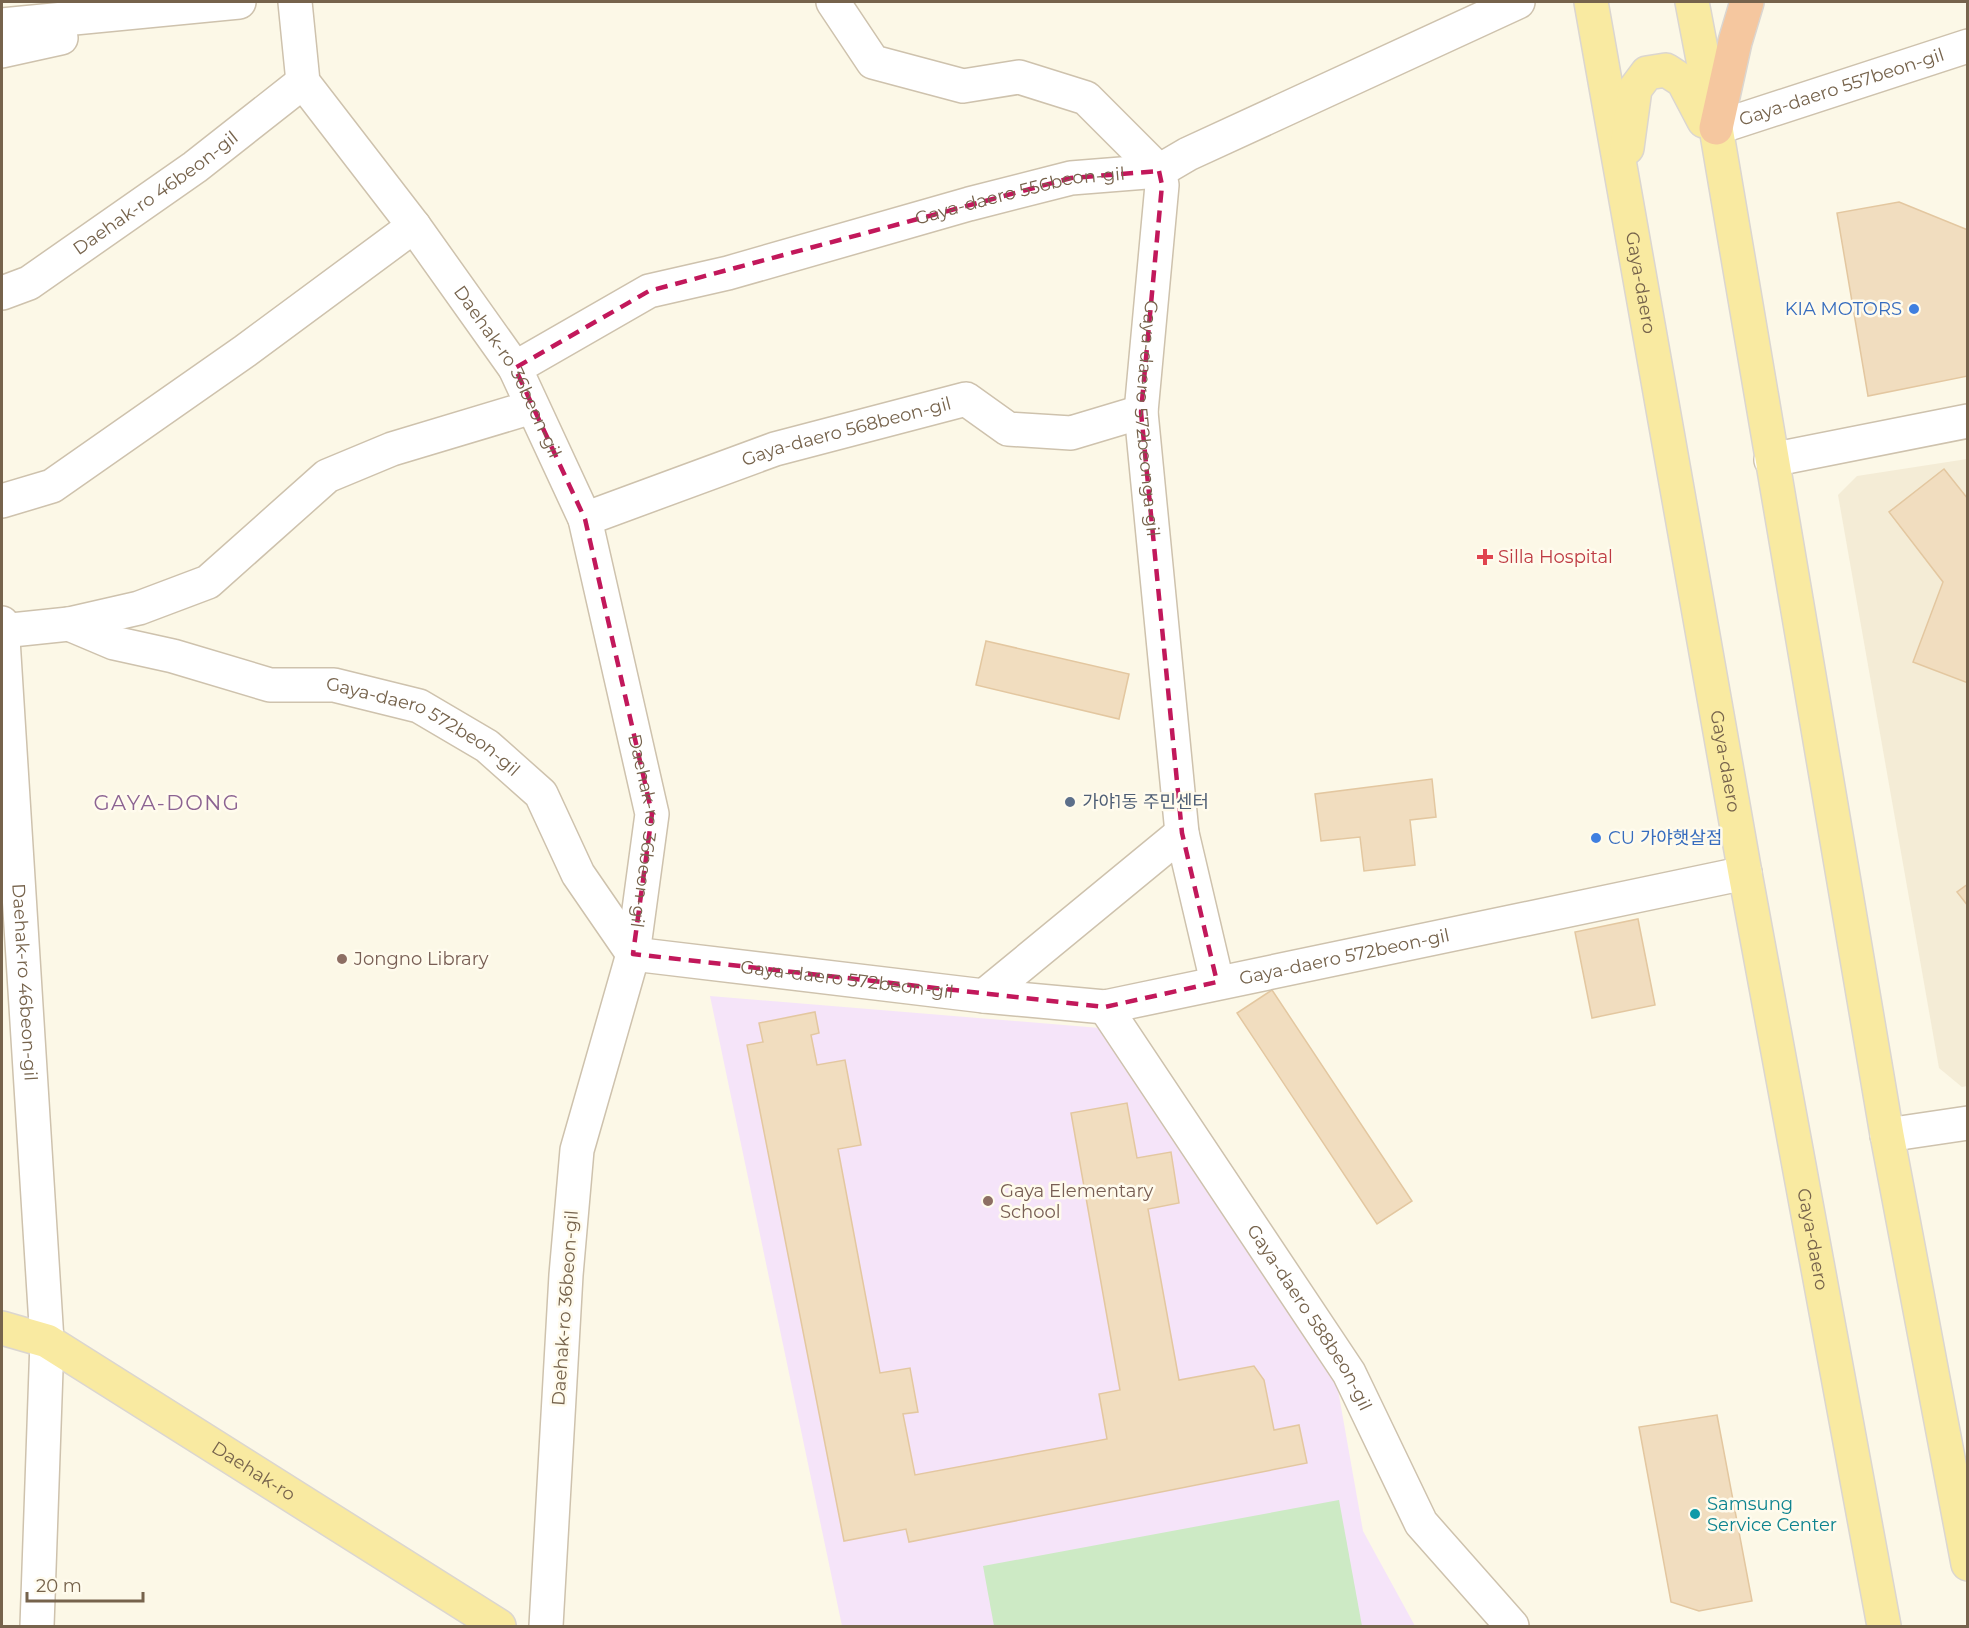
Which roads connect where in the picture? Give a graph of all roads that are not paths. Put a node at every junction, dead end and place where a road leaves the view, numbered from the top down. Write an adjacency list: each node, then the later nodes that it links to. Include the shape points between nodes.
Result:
1 (295, 2): 11 (street)
2 (833, 2): 13 (street, via 873,62 963,86 1019,77 1086,98)
3 (1518, 2): 13 (street, Gaya-daero 556beon-gil, via 1188,154)
4 (1592, 2): 14 (main road, Gaya-daero)
5 (1692, 2): 12 (main road)
6 (1748, 2): 12 (highway, via 1735,42)
7 (225, 4): 8 (street); 10 (street)
8 (2, 25)
9 (1968, 46): 12 (street, Gaya-daero 557beon-gil)
10 (2, 51)
11 (303, 82): 15 (street, Daehak-ro 36beon-gil); 16 (street, Daehak-ro 46beon-gil, via 195,167 29,283)
12 (1717, 140): 14 (main road, via 1683,81 1666,70 1647,73 1635,89); 21 (main road)
13 (1159, 171): 17 (street, Gaya-daero 556beon-gil, via 1071,178 728,273 649,291); 19 (street, Gaya-daero 572beonga-gil, via 1162,185)
14 (1623, 177): 28 (main road, Gaya-daero)
15 (414, 226): 17 (street, Daehak-ro 36beon-gil); 22 (street, via 52,486)
16 (2, 293)
17 (514, 368): 18 (street, Daehak-ro 36beon-gil)
18 (532, 407): 23 (street, Daehak-ro 36beon-gil); 25 (street, Gaya-daero 572beon-gil, via 392,448 327,476 208,582 139,608)
19 (1141, 412): 23 (street, Gaya-daero 568beon-gil, via 1071,433 1008,429 966,399 774,449); 27 (street, Gaya-daero 572beonga-gil)
20 (1968, 421): 21 (street)
21 (1771, 460): 34 (main road)
22 (2, 501)
23 (585, 519): 29 (street, Daehak-ro 36beon-gil, via 652,814)
24 (2, 623): 26 (street, Daehak-ro 46beon-gil)
25 (69, 624): 26 (street, Gaya-daero 572beon-gil); 29 (street, Gaya-daero 572beon-gil, via 114,643 270,685 334,685 419,706 487,746 541,794 578,874)
26 (2, 631): 36 (street, Daehak-ro 46beon-gil)
27 (1182, 833): 30 (street, Gaya-daero 572beonga-gil); 31 (street)
28 (1745, 873): 30 (street, Gaya-daero 572beon-gil); 42 (main road, Gaya-daero)
29 (633, 954): 31 (street, Gaya-daero 572beon-gil); 40 (street, Daehak-ro 36beon-gil, via 577,1150)
30 (1217, 982): 32 (street, Gaya-daero 572beon-gil)
31 (984, 996): 32 (street, Gaya-daero 572beon-gil)
32 (1105, 1007): 41 (street, Gaya-daero 588beon-gil, via 1350,1373 1421,1523)
33 (1968, 1123): 34 (street)
34 (1887, 1135): 37 (main road)
35 (2, 1328): 36 (main road, Daehak-ro)
36 (47, 1341): 38 (street, Daehak-ro 46beon-gil); 39 (main road, Daehak-ro)
37 (1968, 1564)
38 (37, 1626)
39 (499, 1626)
40 (546, 1626)
41 (1512, 1626)
42 (1884, 1626)

